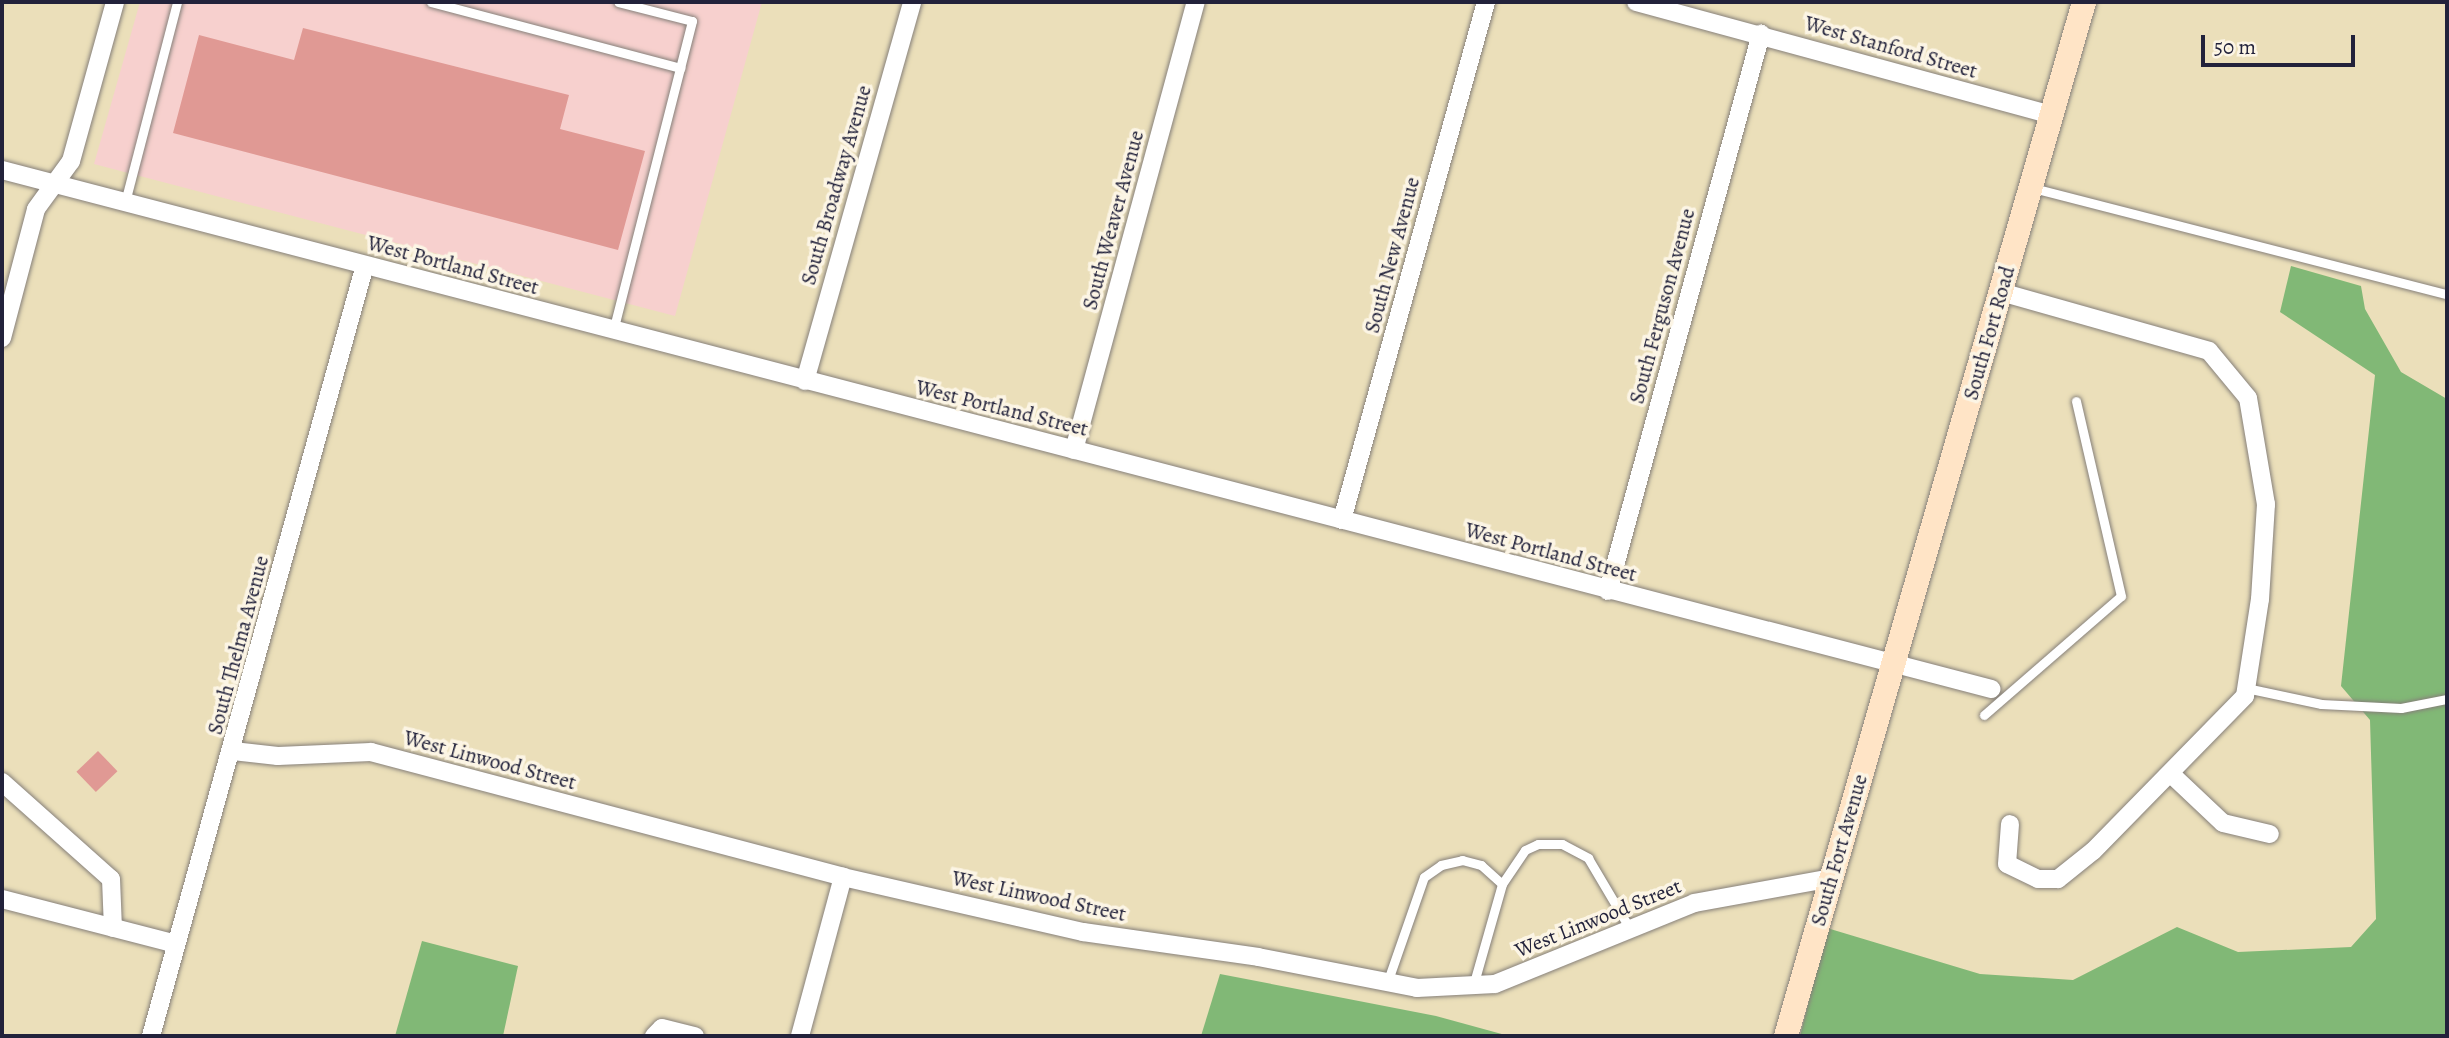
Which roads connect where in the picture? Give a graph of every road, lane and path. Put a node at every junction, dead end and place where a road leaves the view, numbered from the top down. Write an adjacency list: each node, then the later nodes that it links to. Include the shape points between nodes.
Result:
1 (115, 2): 14 (street, via 71,161)
2 (177, 2): 16 (lane)
3 (431, 2): 11 (lane)
4 (618, 2): 11 (lane, via 692,21)
5 (912, 2): 22 (street, South Broadway Avenue)
6 (1196, 2): 24 (street, South Weaver Avenue)
7 (1486, 2): 25 (street, South New Avenue)
8 (1636, 2): 10 (street, West Stanford Street)
9 (2084, 2): 12 (street, South Fort Road)
10 (1761, 34): 12 (street, West Stanford Street); 26 (street, South Ferguson Avenue)
11 (680, 68): 20 (lane)
12 (2051, 116): 15 (street, South Fort Road)
13 (2, 170): 14 (street, West Portland Street)
14 (55, 184): 16 (street, West Portland Street); 21 (street, via 36,209)
15 (2031, 187): 18 (street, South Fort Road); 19 (lane)
16 (125, 202): 17 (street, West Portland Street)
17 (365, 265): 20 (street, West Portland Street); 32 (street, South Thelma Avenue)
18 (2001, 292): 27 (street, South Fort Road); 28 (street, via 2209,351 2248,398 2266,504 2260,599)
19 (2447, 294)
20 (613, 331): 22 (street, West Portland Street)
21 (2, 338)
22 (805, 382): 24 (street, West Portland Street)
23 (2076, 401): 31 (lane, via 2121,596)
24 (1074, 450): 25 (street, West Portland Street)
25 (1342, 520): 26 (street, West Portland Street)
26 (1608, 591): 27 (street, West Portland Street)
27 (1892, 665): 29 (street, West Portland Street); 38 (street, South Fort Avenue)
28 (2246, 688): 30 (lane, via 2321,704 2401,708); 33 (street, via 2225,720)
29 (1991, 689)
30 (2447, 699)
31 (1984, 715)
32 (233, 751): 37 (street, West Linwood Street, via 278,756 371,752); 43 (street, South Thelma Avenue)
33 (2171, 774): 35 (street, via 2058,879 2038,879 2007,864); 36 (street, via 2222,823)
34 (2, 782): 41 (street, via 111,879)
35 (2010, 824)
36 (2270, 834)
37 (843, 877): 44 (street, West Linwood Street, via 1083,932 1258,957); 49 (street)
38 (1831, 878): 42 (street, West Linwood Street, via 1694,903); 50 (street, South Fort Avenue)
39 (1502, 884): 42 (lane, via 1525,850 1538,844 1570,847 1597,868); 44 (lane, via 1481,866 1462,860 1441,865 1424,877); 45 (lane)
40 (2, 899): 41 (street)
41 (113, 928): 43 (street)
42 (1630, 929): 45 (street, West Linwood Street, via 1495,985)
43 (176, 944): 46 (street, South Thelma Avenue)
44 (1387, 983): 45 (street, West Linwood Street, via 1417,988)
45 (1473, 987)
46 (151, 1036)
47 (654, 1036): 48 (street, via 662,1028)
48 (695, 1036)
49 (800, 1036)
50 (1786, 1036)

